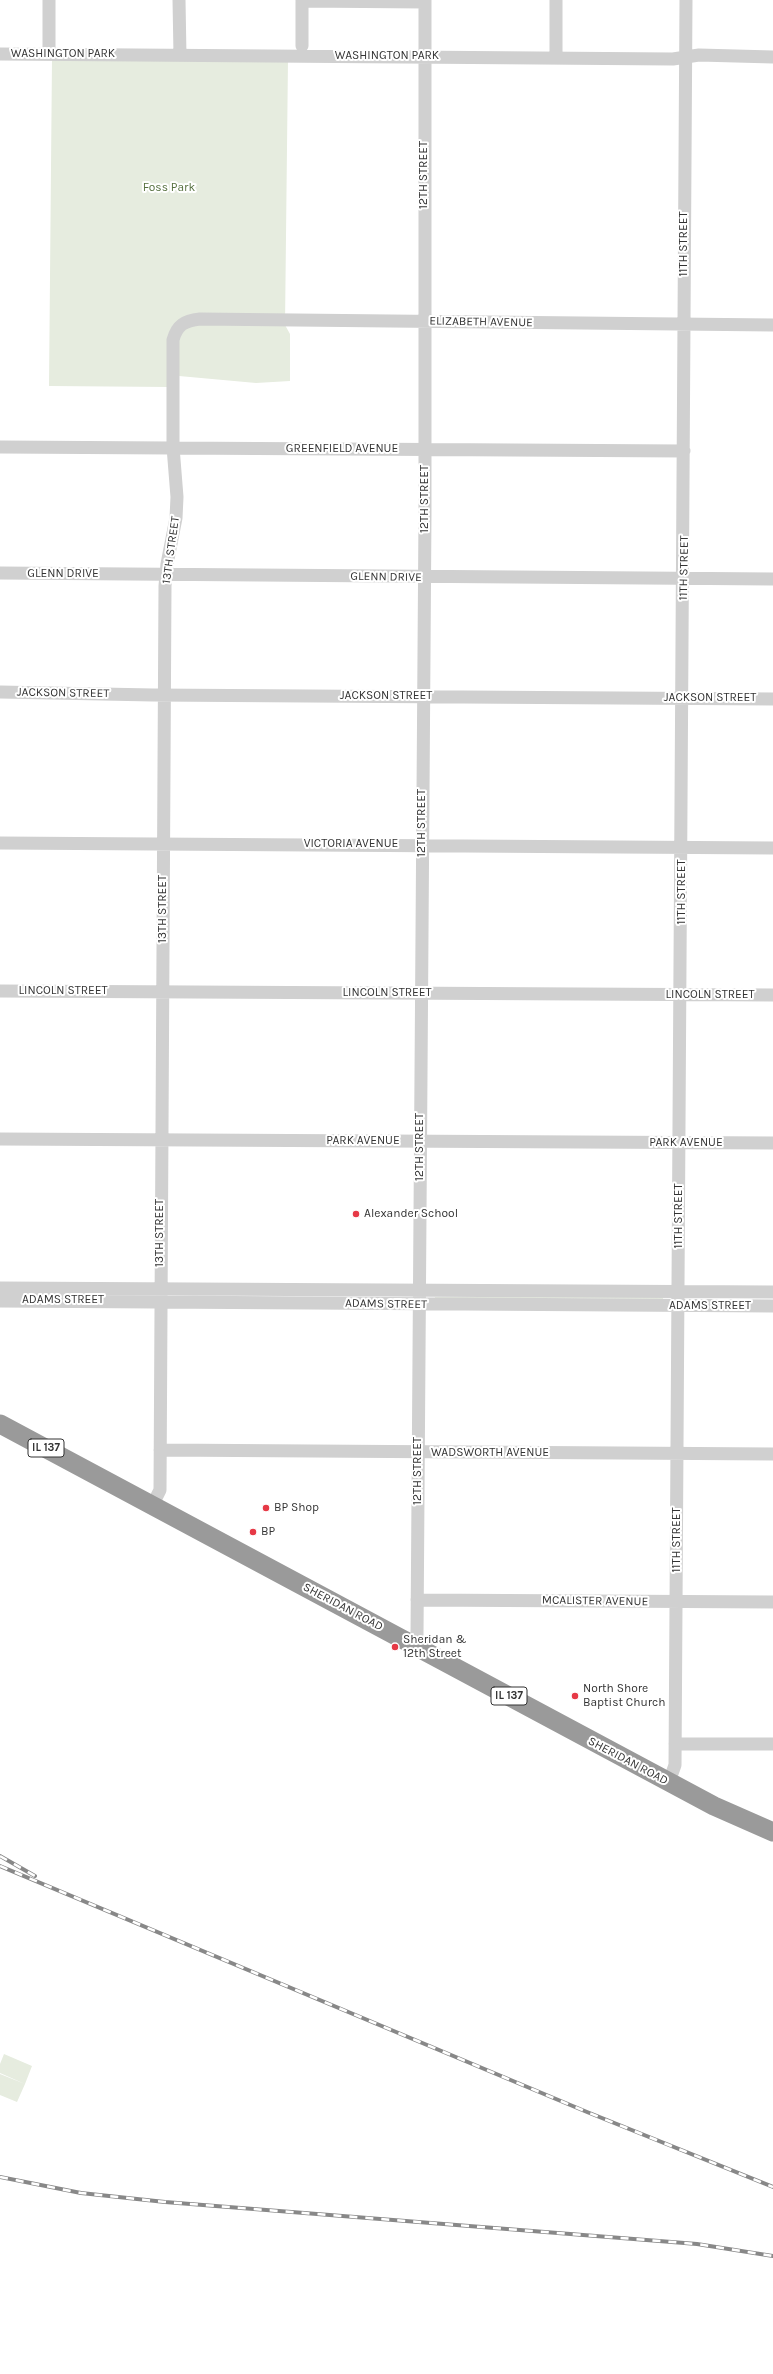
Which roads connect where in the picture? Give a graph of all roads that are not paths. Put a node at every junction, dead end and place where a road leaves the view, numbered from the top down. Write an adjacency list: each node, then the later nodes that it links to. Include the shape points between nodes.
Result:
1 (49, 0): 9 (street)
2 (179, 0): 10 (street)
3 (556, 0): 14 (street)
4 (686, 0): 12 (street, 11TH STREET)
5 (302, 1): 6 (street); 7 (street)
6 (425, 1): 11 (street, 12TH STREET)
7 (302, 46)
8 (0, 54): 9 (street, WASHINGTON PARK)
9 (49, 54): 10 (street, WASHINGTON PARK)
10 (180, 54): 11 (street, WASHINGTON PARK)
11 (425, 57): 14 (street, WASHINGTON PARK); 16 (street, 12TH STREET)
12 (686, 57): 13 (street, WASHINGTON PARK); 14 (street, WASHINGTON PARK); 17 (street, 11TH STREET)
13 (773, 57)
14 (556, 58)
15 (190, 320): 16 (street, ELIZABETH AVENUE); 20 (street, 13TH STREET, via 179,326 173,340)
16 (424, 322): 17 (street, ELIZABETH AVENUE); 21 (street, 12TH STREET)
17 (684, 325): 18 (street, ELIZABETH AVENUE); 22 (street, 11TH STREET)
18 (773, 325)
19 (0, 447): 20 (street, GREENFIELD AVENUE)
20 (173, 447): 21 (street, GREENFIELD AVENUE); 24 (street, 13TH STREET, via 177,478 176,518)
21 (425, 449): 22 (street, GREENFIELD AVENUE); 25 (street, 12TH STREET)
22 (684, 451): 26 (street, 11TH STREET)
23 (0, 573): 24 (street, GLENN DRIVE)
24 (166, 574): 25 (street, GLENN DRIVE); 29 (street, 13TH STREET)
25 (424, 577): 26 (street, GLENN DRIVE); 30 (street, 12TH STREET)
26 (684, 578): 27 (street, GLENN DRIVE); 31 (street, 11TH STREET)
27 (773, 579)
28 (0, 692): 29 (street, JACKSON STREET)
29 (164, 695): 30 (street, JACKSON STREET); 34 (street, 13TH STREET)
30 (424, 696): 31 (street, JACKSON STREET); 35 (street, 12TH STREET)
31 (682, 698): 32 (street, JACKSON STREET); 36 (street, 11TH STREET)
32 (773, 699)
33 (0, 843): 34 (street, VICTORIA AVENUE)
34 (164, 844): 35 (street, VICTORIA AVENUE); 39 (street, 13TH STREET)
35 (422, 845): 36 (street, VICTORIA AVENUE); 40 (street, 12TH STREET)
36 (682, 847): 37 (street, VICTORIA AVENUE); 41 (street, 11TH STREET)
37 (773, 848)
38 (0, 991): 39 (street, LINCOLN STREET)
39 (162, 992): 40 (street, LINCOLN STREET); 44 (street, 13TH STREET)
40 (421, 993): 41 (street, LINCOLN STREET); 45 (street, 12TH STREET)
41 (680, 995): 42 (street, LINCOLN STREET); 46 (street, 11TH STREET)
42 (773, 995)
43 (0, 1139): 44 (street, PARK AVENUE)
44 (161, 1140): 45 (street, PARK AVENUE); 52 (street, 13TH STREET)
45 (420, 1141): 46 (street, PARK AVENUE); 49 (street, 12TH STREET)
46 (679, 1143): 47 (street, PARK AVENUE); 50 (street, 11TH STREET)
47 (773, 1144)
48 (0, 1288): 52 (street, ADAMS STREET)
49 (419, 1290): 50 (street, ADAMS STREET); 52 (street, ADAMS STREET); 54 (street, 12TH STREET)
50 (679, 1292): 51 (street, ADAMS STREET); 55 (street, 11TH STREET)
51 (773, 1292)
52 (160, 1294): 53 (street, ADAMS STREET); 54 (street, ADAMS STREET); 58 (street, 13TH STREET)
53 (0, 1300)
54 (419, 1304): 55 (street, ADAMS STREET); 59 (street, 12TH STREET)
55 (679, 1305): 56 (street, ADAMS STREET); 60 (street, 11TH STREET)
56 (773, 1306)
57 (0, 1424): 62 (highway, SHERIDAN ROAD / IL 137)
58 (160, 1450): 59 (street, WADSWORTH AVENUE); 62 (street, 13TH STREET, via 160,1490)
59 (418, 1452): 60 (street, WADSWORTH AVENUE); 63 (street, 12TH STREET)
60 (677, 1454): 61 (street, WADSWORTH AVENUE); 64 (street, 11TH STREET)
61 (773, 1454)
62 (152, 1506): 66 (highway, SHERIDAN ROAD / IL 137)
63 (417, 1600): 64 (street, MCALISTER AVENUE); 66 (street, 12TH STREET, via 417,1635)
64 (676, 1602): 65 (street, MCALISTER AVENUE); 67 (street, 11TH STREET)
65 (773, 1602)
66 (413, 1645): 69 (highway, SHERIDAN ROAD / IL 137)
67 (675, 1744): 68 (street); 69 (street, 11TH STREET, via 675,1765)
68 (773, 1744)
69 (669, 1782): 70 (highway, SHERIDAN ROAD / IL 137, via 714,1806)
70 (773, 1832)

